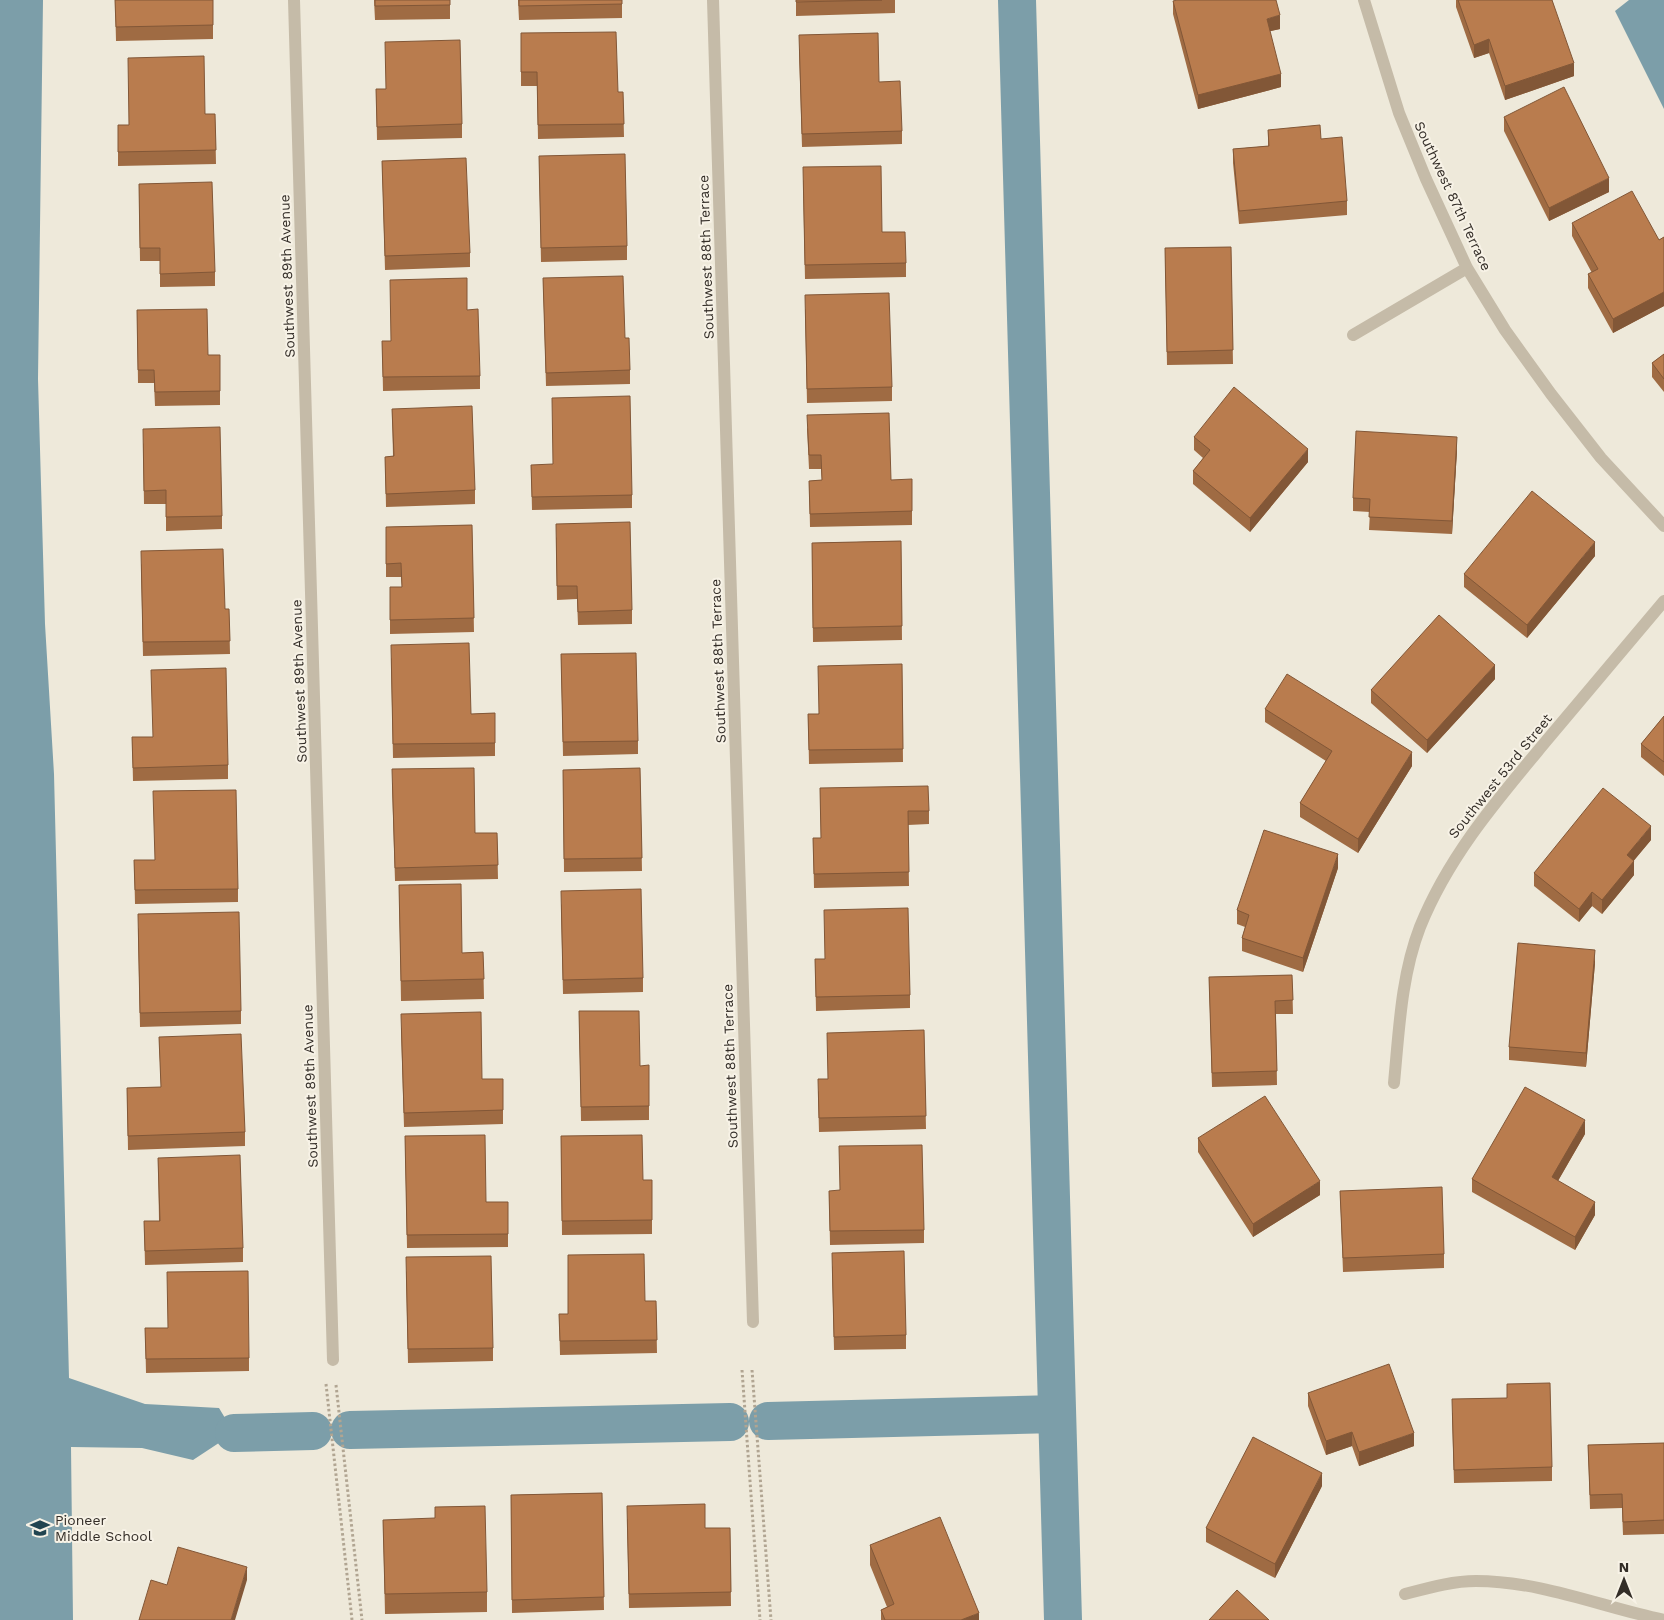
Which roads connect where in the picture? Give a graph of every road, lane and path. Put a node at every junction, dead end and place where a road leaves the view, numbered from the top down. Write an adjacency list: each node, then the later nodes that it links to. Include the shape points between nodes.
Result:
1 (294, 0): 10 (street, Southwest 89th Avenue)
2 (713, 0): 9 (street, Southwest 88th Terrace)
3 (1364, 0): 4 (street, Southwest 87th Terrace, via 1399,114)
4 (1467, 268): 5 (street); 6 (street, Southwest 87th Terrace, via 1505,330 1551,394 1601,458)
5 (1353, 335)
6 (1664, 526)
7 (1664, 601): 8 (street, Southwest 53rd Street, via 1496,801 1462,845 1441,880 1420,928 1405,981)
8 (1394, 1083)
9 (753, 1322)
10 (334, 1360)
11 (742, 1370): 18 (path)
12 (752, 1370): 19 (path)
13 (326, 1383): 16 (path)
14 (336, 1383): 17 (path)
15 (1405, 1594): 20 (street, via 1449,1584 1504,1582)
16 (352, 1620)
17 (362, 1620)
18 (760, 1620)
19 (771, 1620)
20 (1664, 1620)

